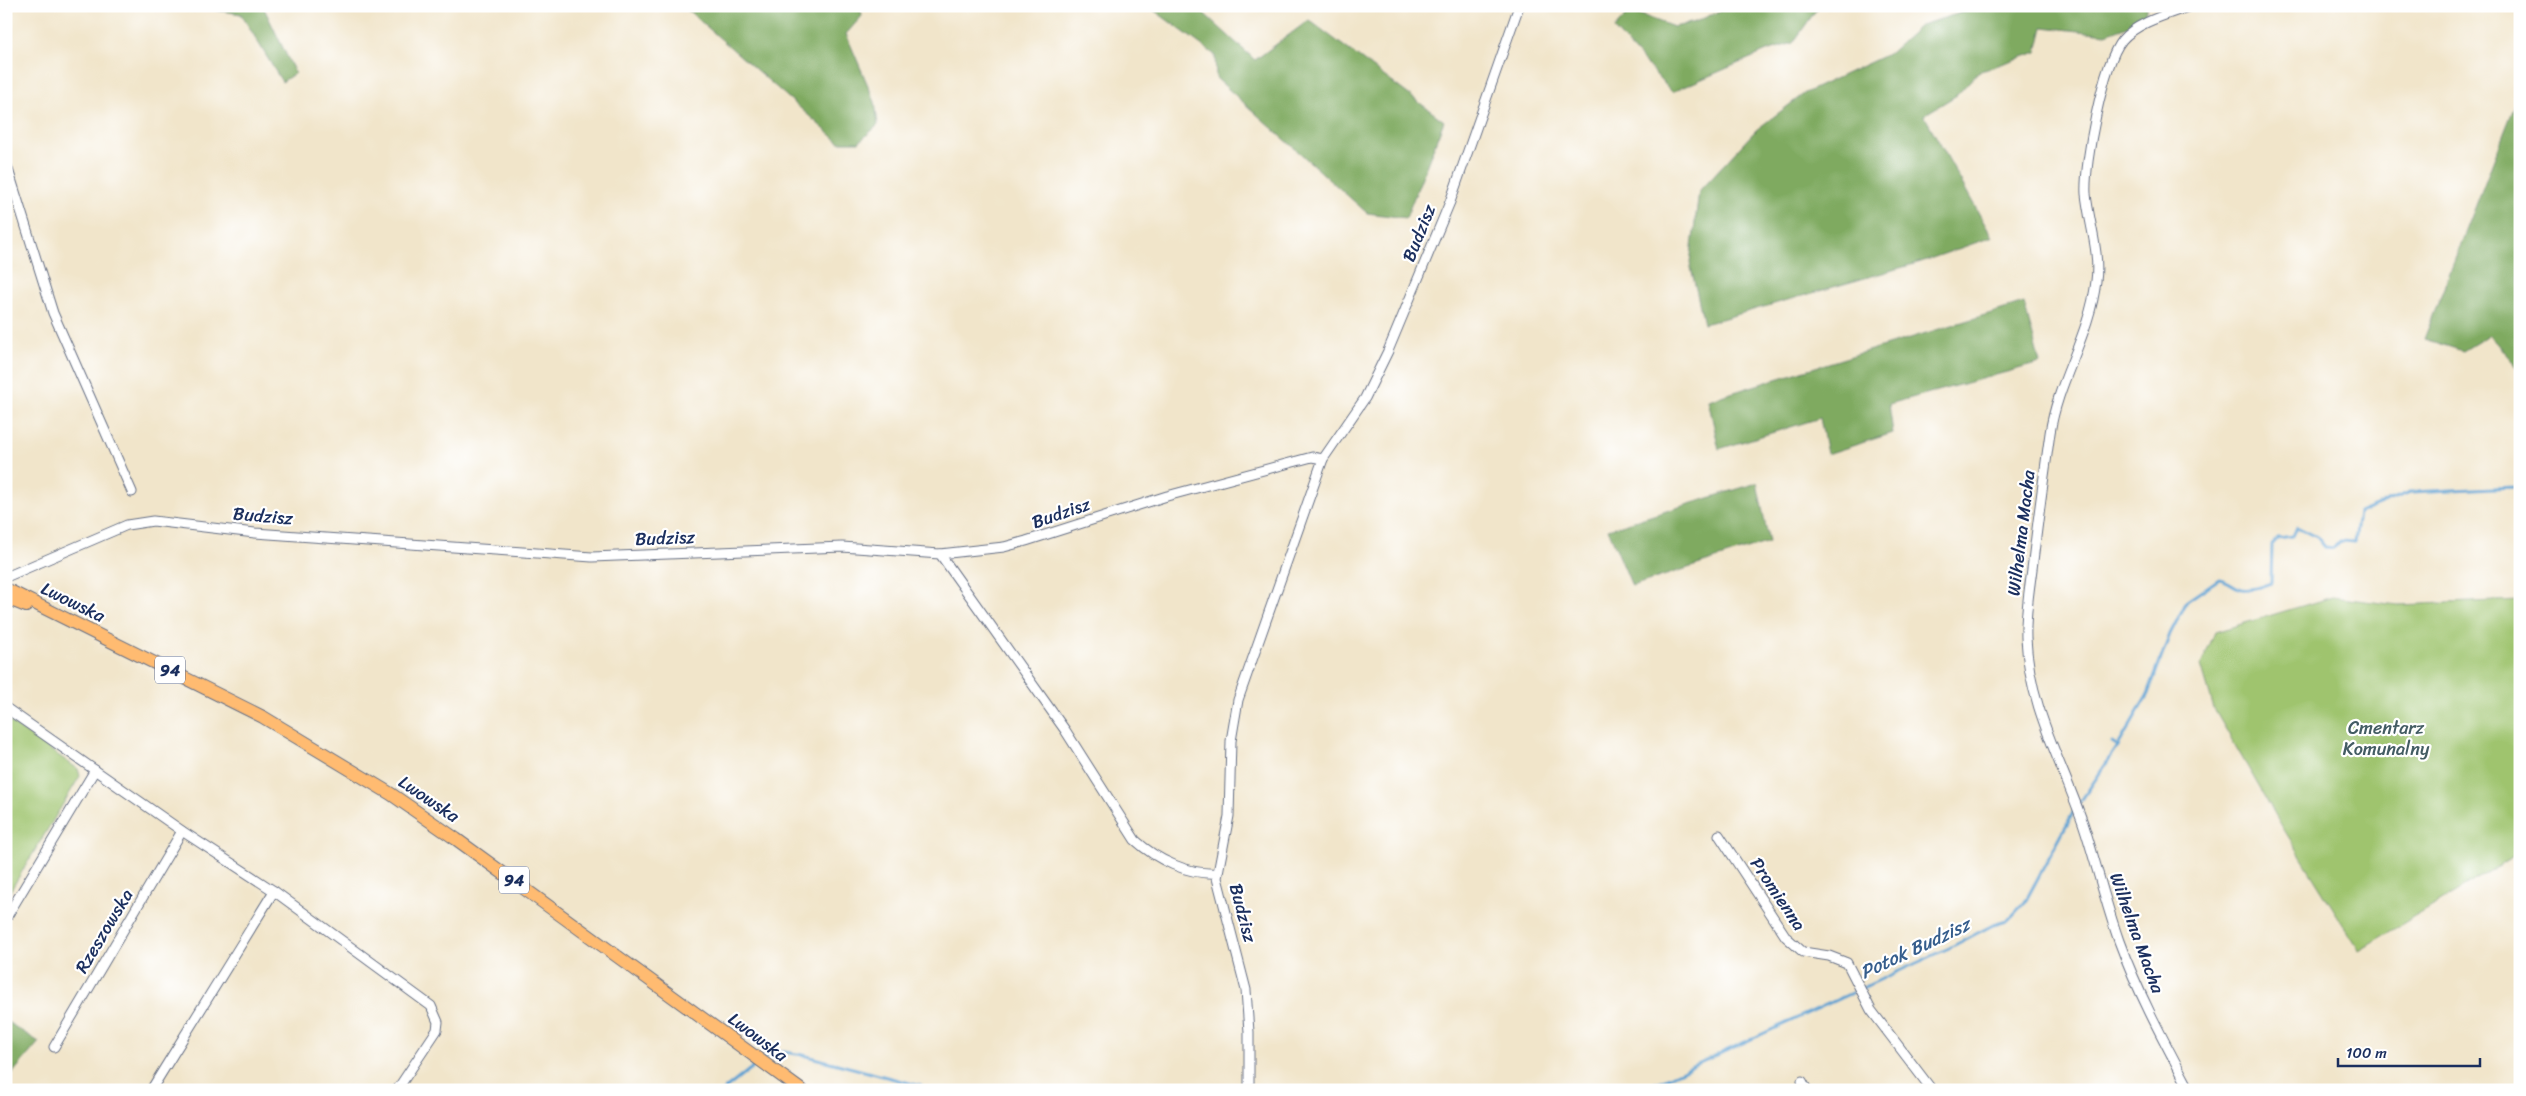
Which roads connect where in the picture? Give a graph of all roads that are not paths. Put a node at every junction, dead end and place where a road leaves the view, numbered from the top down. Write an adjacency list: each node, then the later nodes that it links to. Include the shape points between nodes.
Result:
1 (1519, 6): 4 (street, Budzisz, via 1448,207 1388,351 1365,398)
2 (2190, 6): 24 (street, Wilhelma Macha, via 2138,28 2124,38 2117,48 2098,112 2087,174 2096,282 2086,327 2054,411 2026,618 2028,657 2036,703 2076,808 2120,942 2154,1021)
3 (6, 163): 5 (street, via 52,313)
4 (1324, 459): 6 (street, Budzisz, via 1312,457 1214,482 1026,542); 15 (street, Budzisz, via 1238,700 1231,741 1229,816)
5 (132, 492)
6 (940, 554): 7 (street, Budzisz, via 842,547 592,557 255,533 154,521 119,528); 15 (street, via 1065,730 1135,840 1149,852 1192,871)
7 (6, 577)
8 (6, 589): 10 (main road, Lwowska / 94)
9 (6, 598): 10 (main road, 94)
10 (77, 625): 21 (main road, Lwowska / 94, via 263,717 391,794)
11 (6, 708): 12 (street)
12 (95, 770): 13 (street); 17 (street)
13 (182, 831): 16 (street); 18 (street, Rzeszowska)
14 (1719, 835): 23 (street, Promienna, via 1786,938 1803,952 1829,956 1846,963 1882,1026)
15 (1218, 873): 22 (street, Budzisz, via 1247,999)
16 (274, 891): 19 (street); 20 (street, via 431,1006 436,1014 437,1030)
17 (6, 918)
18 (54, 1047)
19 (151, 1090)
20 (397, 1090)
21 (801, 1090)
22 (1249, 1090)
23 (1932, 1090)
24 (2190, 1090)

